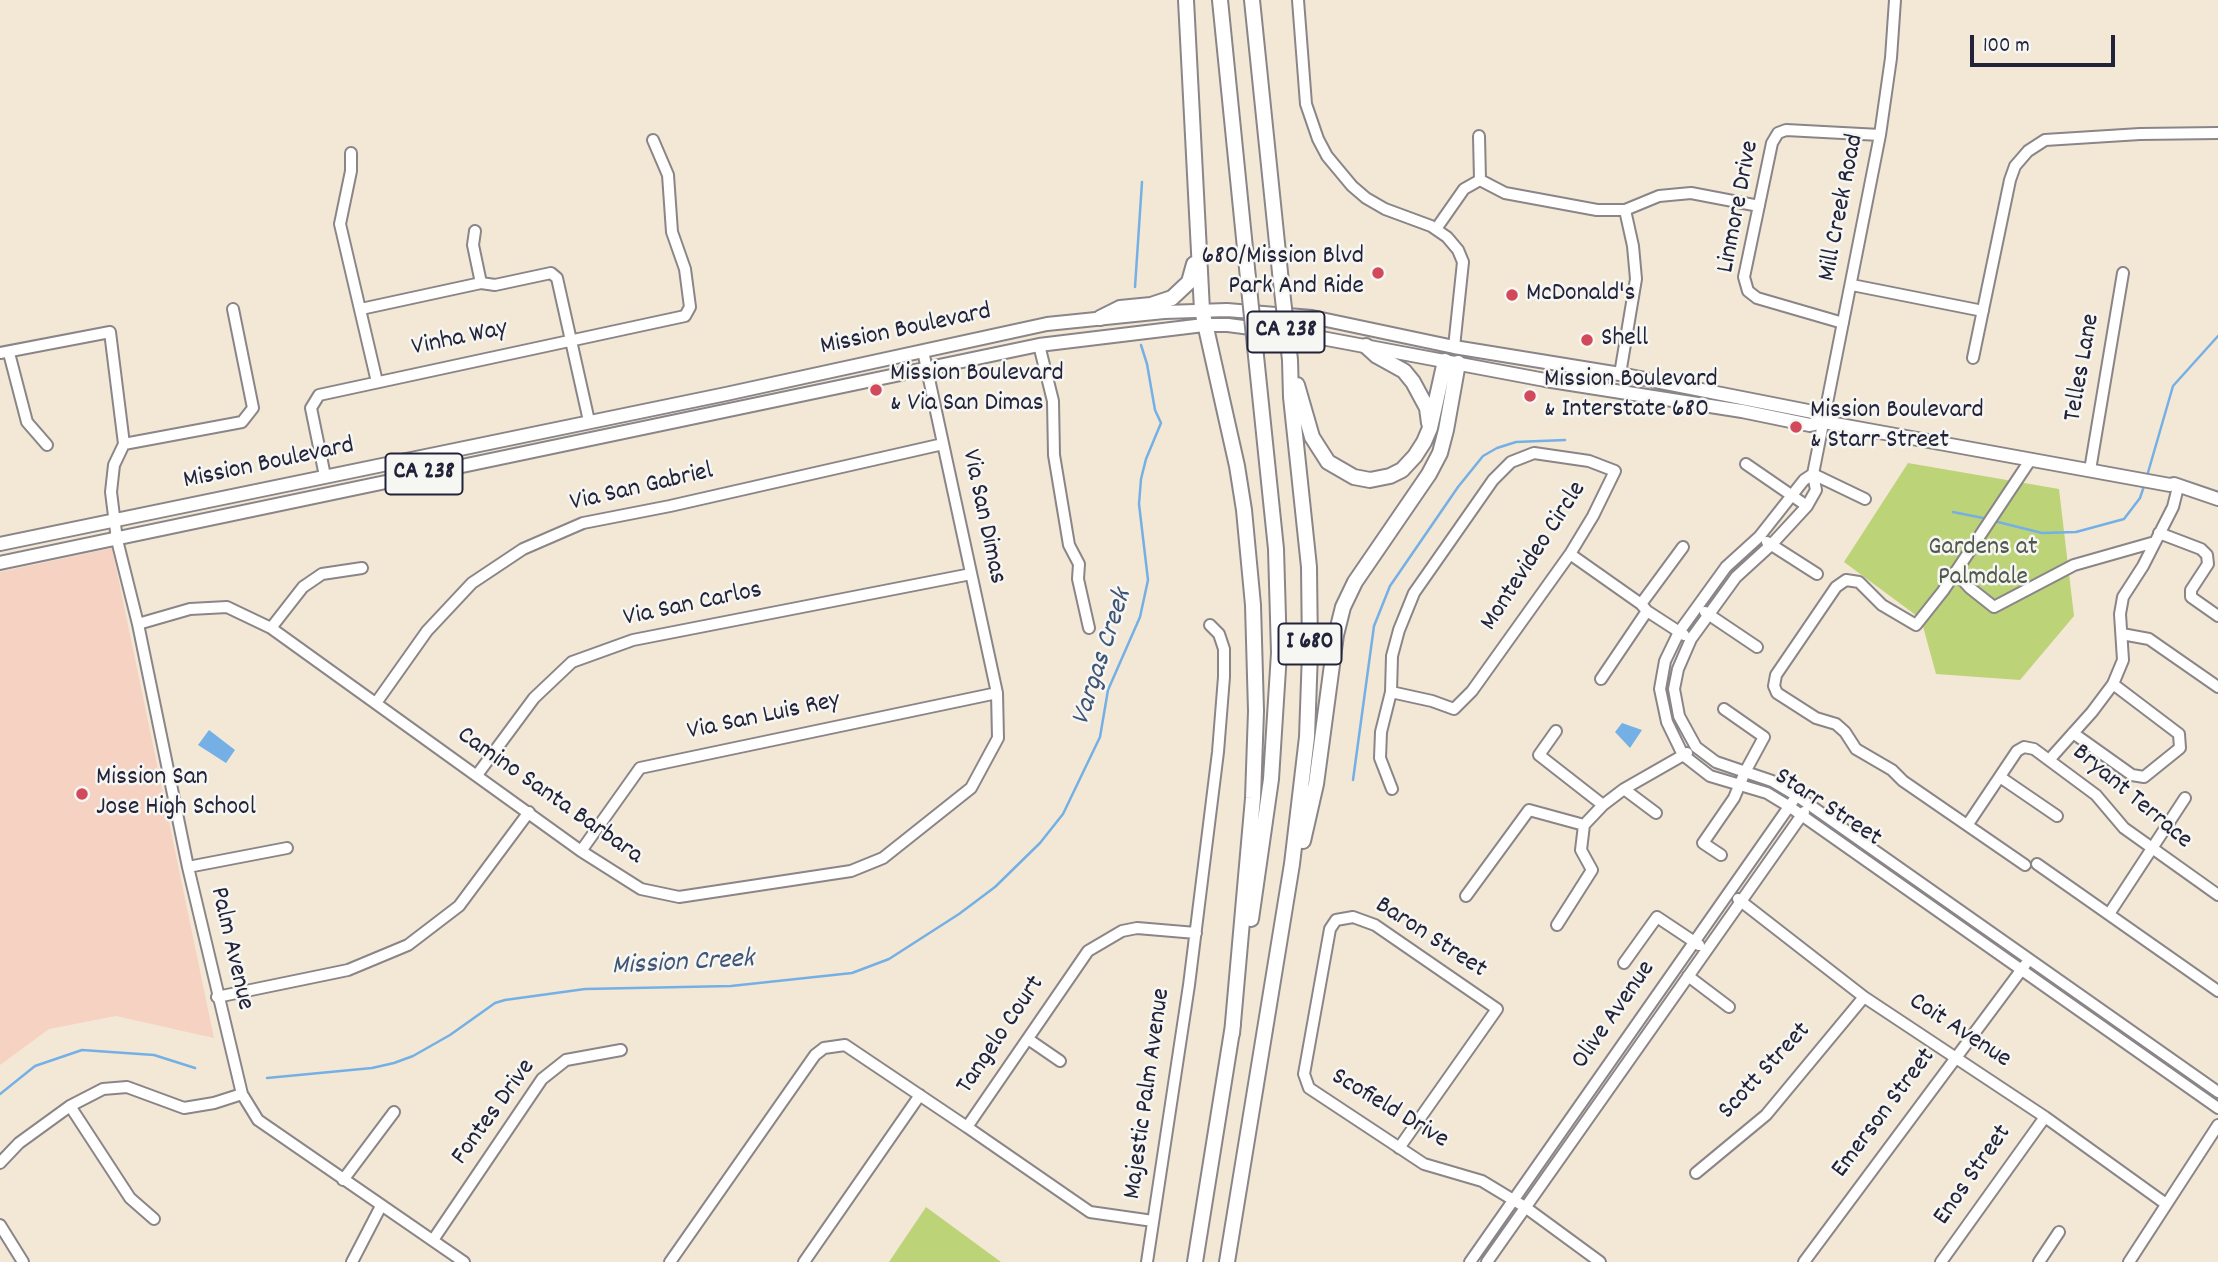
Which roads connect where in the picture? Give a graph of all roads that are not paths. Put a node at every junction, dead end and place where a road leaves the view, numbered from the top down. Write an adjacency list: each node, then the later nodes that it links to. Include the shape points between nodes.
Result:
1 (1185, 0): 16 (highway)
2 (1220, 0): 135 (highway, I 680, bridge, via 1276,549 1278,674 1266,821)
3 (1252, 0): 33 (highway, I 680, bridge)
4 (1298, 0): 14 (street, via 1307,104 1327,156 1366,198)
5 (1895, 0): 7 (street, Mill Creek Road)
6 (2218, 134): 22 (street, via 2045,140 2028,151 2010,180)
7 (1880, 135): 12 (street, Linmore Drive, via 1778,133); 19 (street, Mill Creek Road)
8 (1479, 136): 11 (street)
9 (653, 140): 26 (street, Vinha Way, via 668,175 671,232 685,269 690,307 685,316)
10 (351, 152): 21 (street, via 340,224)
11 (1480, 180): 13 (street, via 1504,193 1597,210); 14 (street, via 1464,189)
12 (1759, 206): 13 (street, via 1691,194 1659,196); 25 (street, Linmore Drive, via 1744,277 1748,291)
13 (1625, 210): 36 (street, via 1636,279)
14 (1436, 229): 29 (street, via 1464,262)
15 (475, 231): 18 (street, via 473,245)
16 (1197, 238): 23 (highway, via 1192,277 1179,293 1163,302 1113,310); 24 (highway)
17 (2123, 273): 46 (street, Telles Lane)
18 (481, 283): 21 (street); 26 (street, via 495,285 551,273 557,278)
19 (1852, 285): 22 (street); 25 (street, Mill Creek Road)
20 (233, 309): 41 (street, via 253,408 242,422)
21 (361, 309): 37 (street)
22 (1983, 311): 32 (street)
23 (1100, 318): 24 (main road, Mission Boulevard / CA 238); 30 (main road, Mission Boulevard / CA 238, via 1047,324)
24 (1203, 318): 27 (main road, Mission Boulevard / CA 238); 28 (main road, Mission Boulevard / CA 238); 29 (main road, Mission Boulevard / CA 238, via 1227,310 1312,317); 135 (highway, via 1244,510 1256,660 1253,798)
25 (1843, 323): 39 (street, Mill Creek Road)
26 (570, 340): 37 (street, Vinha Way); 38 (street)
27 (1040, 345): 35 (main road, Mission Boulevard / CA 238); 75 (street, via 1053,401 1054,454 1069,545 1079,564)
28 (1366, 346): 34 (main road, Mission Boulevard / CA 238); 40 (highway, via 1413,382 1427,408)
29 (1454, 347): 34 (main road); 36 (main road, Mission Boulevard)
30 (923, 351): 35 (street, Via San Dimas); 38 (main road, Mission Boulevard / CA 238)
31 (5, 353): 41 (street, via 110,332); 43 (street, via 27,422)
32 (1973, 358)
33 (1290, 360): 40 (highway, via 1319,450 1328,462 1354,477 1370,480 1402,470); 123 (highway, I 680, via 1307,546 1310,652 1303,780)
34 (1452, 362): 39 (main road, Mission Boulevard, via 1810,425); 40 (highway); 123 (highway, via 1440,453 1343,607 1316,784)
35 (926, 368): 42 (street, Via San Dimas); 58 (main road, Mission Boulevard / CA 238)
36 (1620, 374): 39 (main road, Mission Boulevard, via 1813,412)
37 (377, 382): 48 (street, Vinha Way, via 319,395 311,408)
38 (589, 421): 48 (main road, Mission Boulevard / CA 238)
39 (1824, 422): 44 (main road, Mission Boulevard); 47 (street)
40 (1430, 428)
41 (124, 444): 55 (street, Palm Avenue, via 114,465)
42 (943, 444): 66 (street, Via San Dimas); 85 (street, Via San Gabriel, via 583,523 523,549 472,583 436,621)
43 (47, 445)
44 (2031, 459): 46 (main road, Mission Boulevard); 65 (street)
45 (1746, 464): 50 (street)
46 (2090, 470): 49 (main road, Mission Boulevard)
47 (1813, 474): 50 (street, Starr Street); 51 (street); 53 (street, via 1816,489)
48 (325, 476): 55 (main road, Mission Boulevard / CA 238)
49 (2168, 486): 52 (main road, Mission Boulevard); 54 (main road, Mission Boulevard); 57 (street, via 2173,507)
50 (1792, 496): 53 (street); 56 (street, Starr Street)
51 (1864, 499)
52 (2218, 499)
53 (1807, 506): 60 (street, Starr Street)
54 (2218, 506)
55 (114, 521): 58 (street, Palm Avenue); 59 (main road, Mission Boulevard / CA 238)
56 (1759, 537): 60 (street); 68 (street, Starr Street, via 1726,568)
57 (2157, 538): 65 (street, via 2074,565 1994,607); 71 (street, via 2207,555 2208,564 2191,597); 77 (street, via 2123,597)
58 (117, 540): 63 (main road, Mission Boulevard / CA 238); 72 (street, Palm Avenue)
59 (0, 544)
60 (1771, 545): 67 (street); 70 (street, Starr Street, via 1736,577)
61 (1683, 547): 69 (street)
62 (1570, 554): 69 (street); 84 (street, Montevideo Circle, via 1472,691 1454,709); 84 (street, Montevideo Circle, via 1615,471 1589,461 1534,453 1511,462 1493,480 1414,593 1392,656)
63 (0, 564)
64 (362, 568): 74 (street, via 322,574 303,587)
65 (1955, 572): 107 (street, via 1916,625 1882,605 1859,582 1846,580 1836,587 1776,675 1774,686 1777,693 1816,718 1836,724 1856,749)
66 (971, 574): 83 (street, Via San Dimas); 93 (street, Via San Carlos, via 632,640 572,662 534,698)
67 (1817, 574)
68 (1697, 607): 70 (street); 76 (street, Starr Street)
69 (1644, 608): 76 (street); 80 (street)
70 (1709, 615): 78 (street, Starr Street); 79 (street)
71 (2218, 616)
72 (138, 624): 74 (street, Camino Santa Barbara, via 190,609 227,607); 115 (street, Palm Avenue)
73 (1210, 625): 124 (street, Majestic Palm Avenue, via 1224,649 1224,677)
74 (271, 628): 85 (street, Camino Santa Barbara)
75 (1089, 628)
76 (1679, 632): 78 (street); 90 (street, Starr Street, via 1665,661 1660,689 1667,722)
77 (2122, 634): 81 (street, via 2123,660); 82 (street, via 2149,639)
78 (1690, 639): 89 (street, Starr Street, via 1674,689 1679,716)
79 (1756, 646)
80 (1601, 679)
81 (2113, 684): 88 (street); 88 (street, via 2179,734 2180,748 2144,777 2132,775)
82 (2218, 687)
83 (997, 692): 111 (street, Via San Luis Rey, via 640,768); 111 (street, Camino Santa Barbara, via 998,738 971,789 883,858 851,871 679,897 641,888)
84 (1391, 692): 96 (street, via 1380,758)
85 (376, 703): 93 (street, Camino Santa Barbara)
86 (1724, 709): 92 (street, via 1764,737)
87 (1556, 731): 100 (street, via 1539,755)
88 (2073, 733): 91 (street)
89 (1696, 747): 90 (street); 92 (street, Starr Street, via 1716,762)
90 (1683, 755): 95 (street, Starr Street, via 1710,776); 97 (street)
91 (2049, 760): 94 (street, Bryant Terrace, via 2024,747); 110 (street, Bryant Terrace, via 2096,795 2123,828)
92 (1745, 772): 95 (street); 98 (street, Starr Street)
93 (477, 775): 103 (street, Camino Santa Barbara)
94 (2000, 777): 106 (street); 107 (street)
95 (1741, 784): 102 (street, Starr Street); 112 (street, via 1703,843)
96 (1392, 789)
97 (1624, 789): 100 (street); 104 (street)
98 (1797, 796): 101 (street, Starr Street); 102 (street, Olive Avenue)
99 (2185, 798): 110 (street)
100 (1603, 805): 108 (street)
101 (1809, 805): 105 (street, Olive Avenue); 127 (street, Starr Street)
102 (1790, 807): 105 (street, Starr Street); 116 (street, Olive Avenue)
103 (529, 813): 111 (street, Camino Santa Barbara); 132 (street, via 459,906 408,946 348,970)
104 (1656, 813)
105 (1802, 816): 119 (street, Olive Avenue); 129 (street, Starr Street)
106 (2057, 816)
107 (1968, 824): 114 (street)
108 (1584, 825): 118 (street, via 1529,810); 122 (street, via 1581,850 1592,870)
109 (287, 848): 115 (street)
110 (2153, 850): 117 (street, Bryant Terrace); 120 (street)
111 (581, 851)
112 (1721, 855)
113 (2037, 864): 120 (street)
114 (2025, 865)
115 (188, 867): 132 (street, Palm Avenue)
116 (1730, 892): 119 (street, Coit Avenue); 125 (street, Olive Avenue)
117 (2218, 895)
118 (1466, 896)
119 (1741, 902): 126 (street, Olive Avenue); 133 (street, Coit Avenue)
120 (2109, 914): 131 (street)
121 (1336, 920): 149 (street, Scofield Drive, via 1330,929 1304,1074 1310,1088); 149 (street, Baron Street, via 1353,917 1375,925 1497,1009)
122 (1558, 925)
123 (1282, 927): 169 (highway, I 680)
124 (1196, 933): 136 (street, Tangelo Court, via 1137,928 1104,939 1088,951); 158 (street, Majestic Palm Avenue)
125 (1695, 943): 126 (street); 128 (street, via 1657,917); 153 (street, Olive Avenue)
126 (1707, 951): 130 (street, Olive Avenue)
127 (2028, 960): 129 (street, Emerson Street); 140 (street, Starr Street)
128 (1624, 963)
129 (2021, 971): 138 (street, Emerson Street); 144 (street, Starr Street)
130 (1688, 976): 134 (street); 156 (street, Olive Avenue)
131 (2218, 990)
132 (218, 997): 141 (street, Palm Avenue)
133 (1864, 997): 138 (street, Coit Avenue); 151 (street, Scott Street, via 1766,1115)
134 (1729, 1007)
135 (1232, 1034): 168 (highway, I 680)
136 (1028, 1039): 139 (street); 148 (street, Tangelo Court)
137 (621, 1049): 161 (street, Fontes Drive, via 566,1060 542,1079)
138 (1956, 1056): 146 (street, Coit Avenue); 173 (street, Emerson Street)
139 (1060, 1061)
140 (2218, 1092)
141 (242, 1094): 143 (street, via 184,1108 127,1087 103,1089); 152 (street, Palm Avenue, via 258,1120)
142 (920, 1095): 148 (street, Tangelo Court); 165 (street, Tangelo Court, via 845,1045 824,1048); 166 (street)
143 (70, 1106): 150 (street, via 19,1143); 157 (street, via 130,1198)
144 (2218, 1108)
145 (394, 1112): 152 (street)
146 (2045, 1116): 154 (street, Coit Avenue); 174 (street, Enos Street)
147 (2218, 1125): 154 (street)
148 (967, 1127): 158 (street, via 1090,1212)
149 (1399, 1148): 153 (street, Scofield Drive, via 1424,1164 1482,1181)
150 (0, 1163)
151 (1696, 1173)
152 (344, 1180): 155 (street, Palm Avenue)
153 (1513, 1199): 156 (street, Scofield Drive); 170 (street, Olive Avenue)
154 (2166, 1204): 176 (street)
155 (381, 1206): 161 (street, Palm Avenue); 163 (street)
156 (1525, 1207): 171 (street, Olive Avenue); 172 (street, Scofield Drive)
157 (154, 1219)
158 (1153, 1221): 167 (street, Majestic Palm Avenue)
159 (0, 1225): 162 (street)
160 (2059, 1232): 175 (street)
161 (433, 1240): 164 (street, Palm Avenue)
162 (23, 1262)
163 (352, 1262)
164 (464, 1262)
165 (670, 1262)
166 (804, 1262)
167 (1147, 1262)
168 (1195, 1262)
169 (1227, 1262)
170 (1470, 1262)
171 (1487, 1262)
172 (1601, 1262)
173 (1804, 1262)
174 (1941, 1262)
175 (2039, 1262)
176 (2129, 1262)

